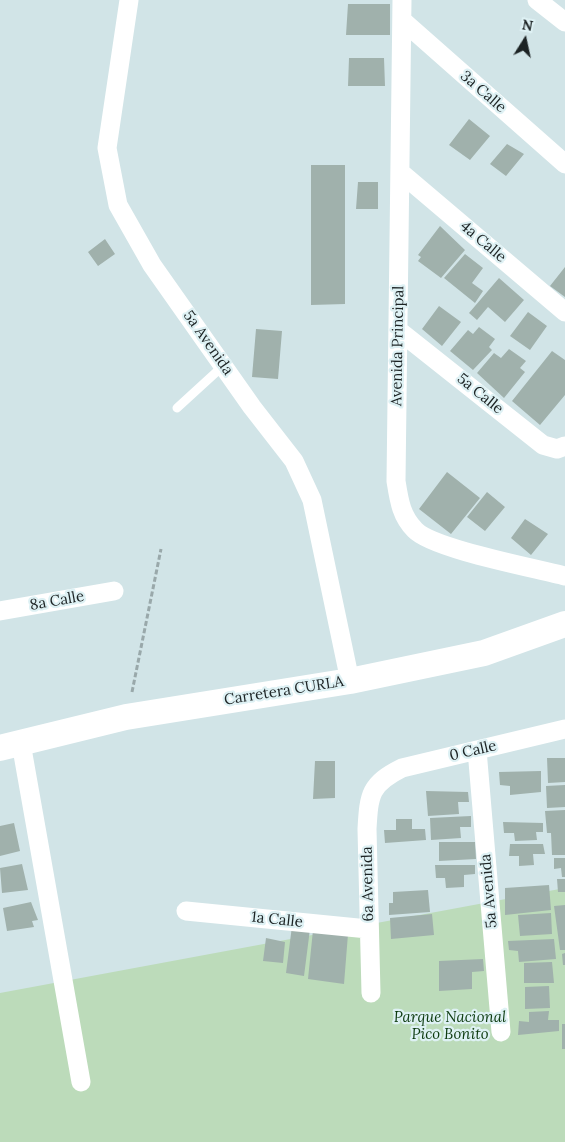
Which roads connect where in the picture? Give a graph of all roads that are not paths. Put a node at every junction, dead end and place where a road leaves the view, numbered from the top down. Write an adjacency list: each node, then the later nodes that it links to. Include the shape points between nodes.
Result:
1 (130, 0): 10 (street, 5a Avenida, via 107,148 118,205 152,265)
2 (402, 0): 4 (street, Avenida Principal)
3 (538, 0): 5 (street)
4 (402, 20): 6 (street, 3a Calle); 7 (street, Avenida Principal)
5 (565, 22)
6 (565, 164)
7 (400, 172): 8 (street, 4a Calle); 9 (street, Avenida Principal)
8 (565, 312)
9 (398, 330): 12 (street, 5a Calle, via 543,445 557,449); 13 (street, Avenida Principal, via 396,481 401,510 416,531 439,544)
10 (224, 365): 11 (lane); 17 (street, 5a Avenida, via 294,461 312,500)
11 (177, 408)
12 (565, 446)
13 (565, 576)
14 (114, 591): 15 (street, 8a Calle)
15 (0, 611)
16 (565, 624): 17 (main road, Carretera CURLA, via 484,653)
17 (350, 680): 19 (main road, Carretera CURLA, via 126,717)
18 (565, 729): 20 (street, 0 Calle)
19 (11, 745): 26 (street)
20 (477, 750): 21 (street, 0 Calle, via 402,768); 25 (street, 5a Avenida)
21 (382, 778): 23 (street, 6a Avenida, via 373,790 369,805)
22 (186, 911): 23 (street, 1a Calle)
23 (368, 929): 24 (street, 6a Avenida)
24 (371, 993)
25 (501, 1032)
26 (81, 1082)

